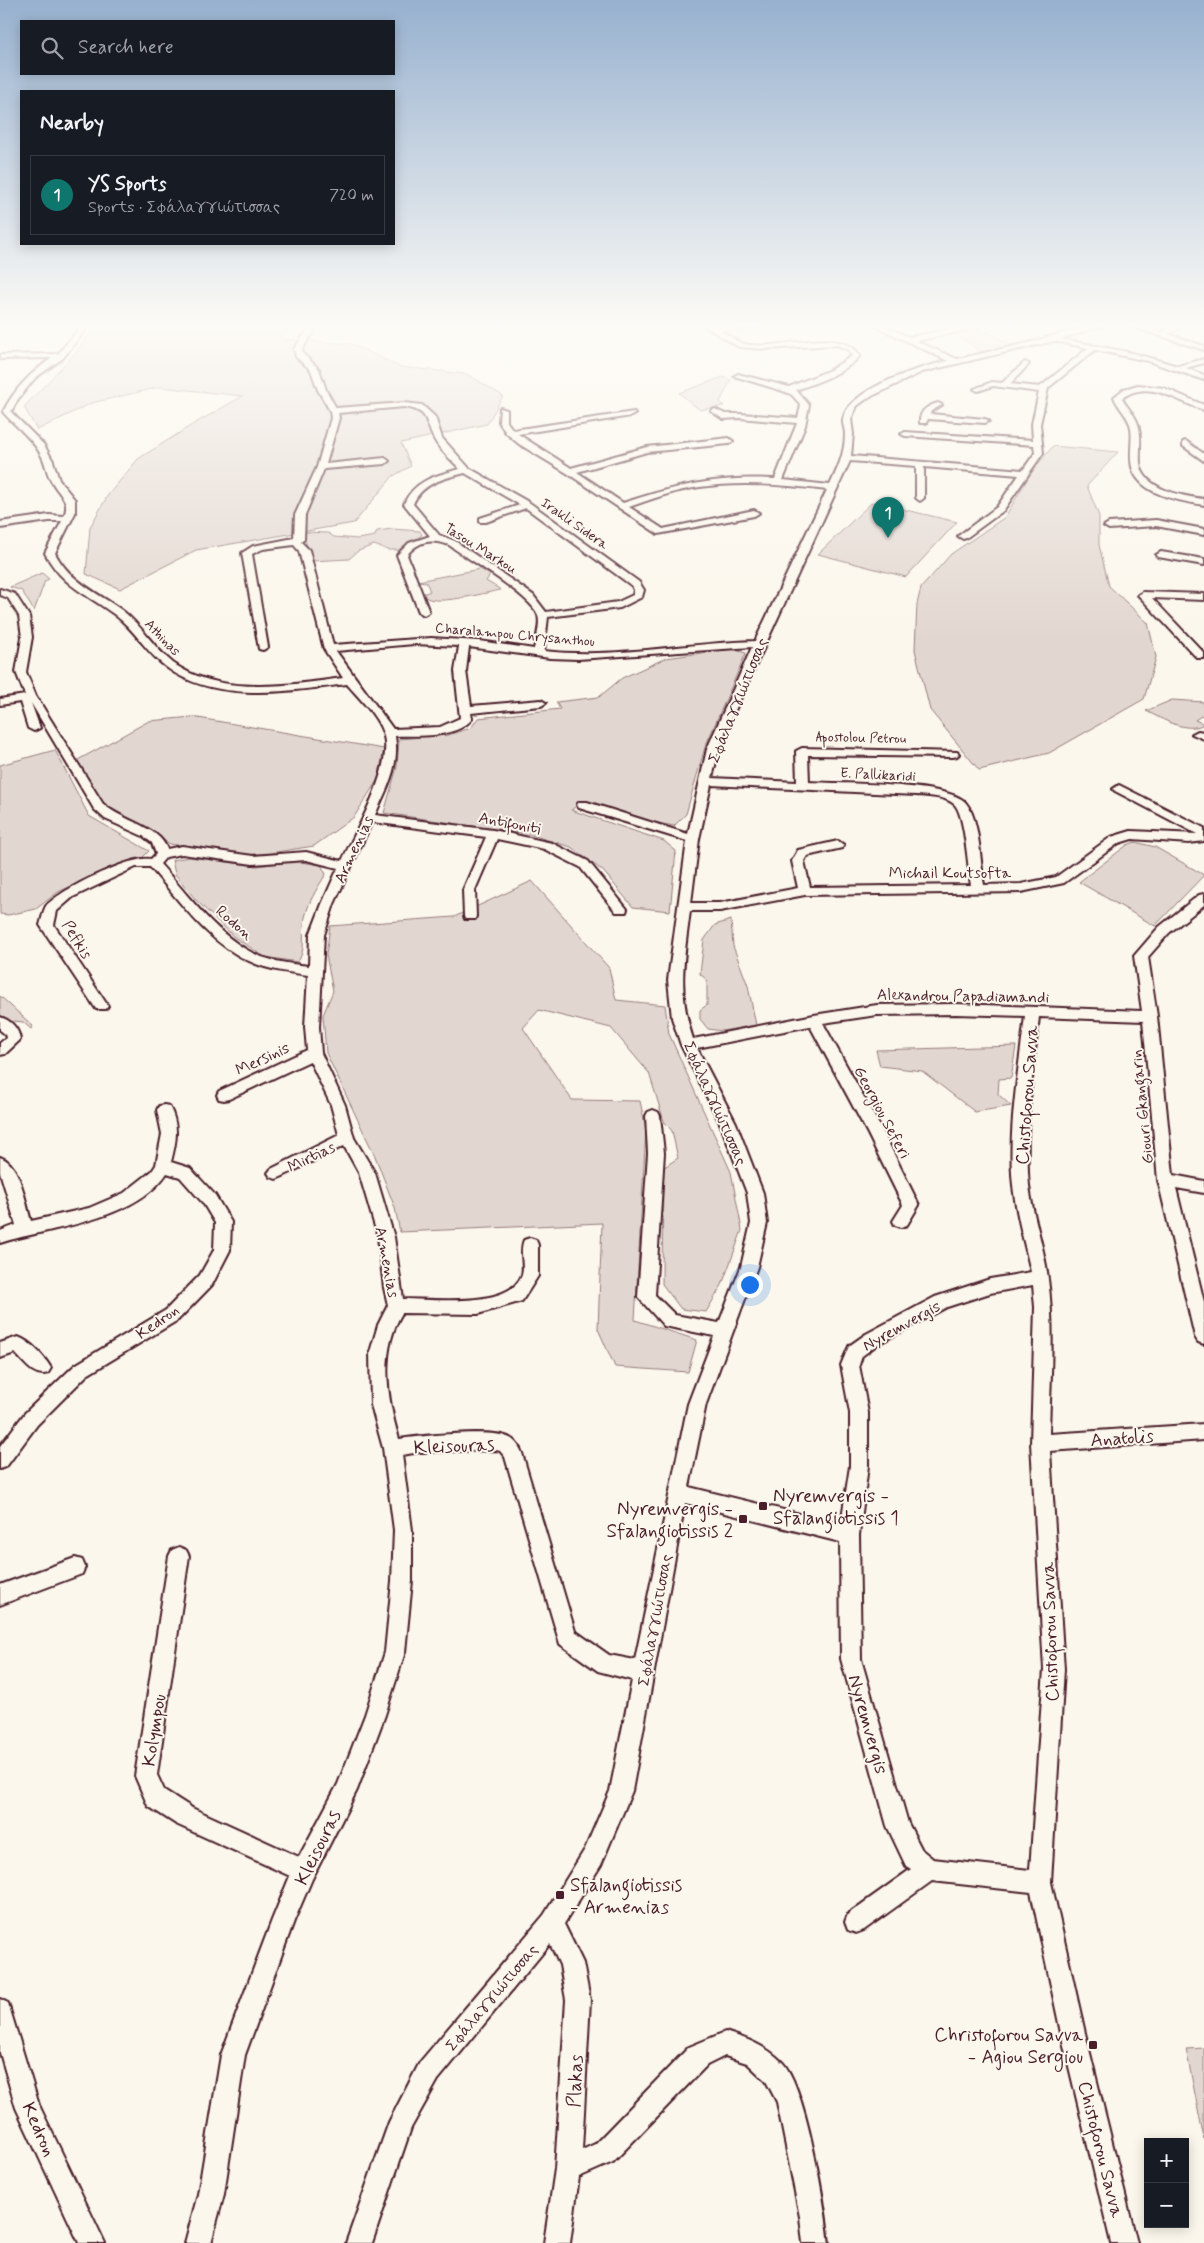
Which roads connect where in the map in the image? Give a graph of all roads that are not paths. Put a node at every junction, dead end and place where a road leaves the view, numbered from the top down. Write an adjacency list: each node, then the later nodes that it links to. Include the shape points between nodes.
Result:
1 (25, 430): 32 (street, via 38,443 56,482 67,492 71,501)
2 (332, 430): 21 (street)
3 (435, 430): 22 (street, Irakli Sidera, via 438,439)
4 (509, 430): 11 (street)
5 (532, 430): 11 (street)
6 (798, 430): 25 (street)
7 (848, 430): 17 (street, Σφάλαγγιώτισσας)
8 (922, 430): 13 (street)
9 (1037, 430): 15 (street)
10 (1134, 430): 28 (street, via 1137,468 1144,480 1185,499)
11 (511, 433): 23 (street, via 542,456)
12 (906, 434): 13 (street)
13 (921, 434): 15 (street)
14 (729, 441): 23 (street, via 647,450)
15 (1039, 442): 24 (street, via 1039,453)
16 (1186, 444): 18 (street)
17 (847, 458): 20 (street); 26 (street, Σφάλαγγιώτισσας)
18 (1204, 458)
19 (385, 461): 21 (street)
20 (920, 464): 24 (street); 27 (street)
21 (321, 467): 39 (street, via 300,515 299,539)
22 (466, 470): 29 (street, Irakli Sidera); 38 (street, Tasou Markou, via 419,487 411,495 408,504)
23 (570, 471): 30 (street)
24 (1024, 473): 37 (street, via 1000,509)
25 (778, 482): 26 (street); 30 (street, via 699,484)
26 (831, 488): 47 (street, Σφάλαγγιώτισσας)
27 (920, 498)
28 (1204, 502)
29 (527, 506): 33 (street); 45 (street, Irakli Sidera, via 579,541 636,584 639,590 638,596 620,605)
30 (622, 506): 31 (street, via 661,532)
31 (754, 513)
32 (67, 519): 34 (street); 52 (street, Athinas, via 50,553 59,572 121,615 170,666 208,681 249,688 298,687)
33 (483, 520)
34 (0, 524)
35 (1108, 526): 36 (street, via 1156,523)
36 (1204, 532)
37 (963, 536)
38 (436, 537): 44 (street, via 406,548 402,555); 45 (street, Tasou Markou, via 452,543 517,587 530,597)
39 (296, 542): 48 (street, via 258,548 247,554); 49 (street, Armenias, via 304,550)
40 (1161, 555): 41 (street)
41 (1204, 562)
42 (0, 592): 53 (street, via 12,596 24,616 27,637 21,672)
43 (1204, 597): 51 (street, via 1143,595)
44 (424, 612)
45 (543, 615): 50 (street)
46 (465, 642): 49 (street, Charalampou Chrysanthou, via 404,642); 50 (street, Charalampou Chrysanthou); 56 (street, via 459,666)
47 (759, 644): 50 (street, Charalampou Chrysanthou, via 723,644 612,655); 60 (street, Σφάλαγγιώτισσας, via 713,749)
48 (263, 647)
49 (330, 648): 52 (street, Armenias)
50 (538, 653)
51 (1201, 656)
52 (350, 680): 58 (street, Armenias)
53 (28, 698): 54 (street); 57 (street); 70 (street, Rodon, via 36,702 98,806 109,816 158,841)
54 (0, 702)
55 (541, 703): 56 (street)
56 (466, 710): 58 (street, via 466,719 458,726)
57 (34, 728)
58 (389, 734): 64 (street, Armenias, via 392,752 385,780)
59 (953, 754): 61 (street, Apostolou Petrou, via 802,751)
60 (705, 780): 61 (street, E. Pallikaridi); 68 (street, Σφάλαγγιώτισσας)
61 (803, 786): 72 (street, E. Pallikaridi, via 916,791 946,796 960,803 966,813)
62 (1119, 788): 65 (street)
63 (583, 805): 68 (street)
64 (368, 818): 66 (street, Antifoniti); 71 (street, Armenias)
65 (1204, 832)
66 (493, 834): 76 (street, Antifoniti, via 548,846 584,864); 77 (street, via 469,890)
67 (1204, 837): 72 (street, Michail Koutsofta, via 1188,839 1131,834 1115,840 1060,880 1021,888)
68 (693, 838): 75 (street, Σφάλαγγιώτισσας)
69 (838, 845): 73 (street, via 802,854 798,861)
70 (158, 859): 71 (street, Pefkis, via 182,850 253,860 306,856); 78 (street, Rodon, via 223,939 248,956 276,966); 79 (street, Pefkis, via 133,864 68,894 51,909 48,924)
71 (346, 866): 78 (street, Armenias, via 317,935)
72 (978, 888): 73 (street, Michail Koutsofta)
73 (805, 891): 75 (street, Michail Koutsofta, via 720,907)
74 (1204, 898): 81 (street, Giouri Gkangarin, via 1164,930 1141,956)
75 (683, 907): 84 (street, Σφάλαγγιώτισσας, via 675,980 679,1018)
76 (621, 909)
77 (470, 916)
78 (314, 971): 86 (street, Armenias)
79 (100, 1006)
80 (1032, 1014): 81 (street, Alexandrou Papadiamandi); 82 (street, Alexandrou Papadiamandi, via 956,1009 877,1010); 100 (street, Chistoforou Savva, via 1022,1106 1020,1173)
81 (1150, 1016): 94 (street, Giouri Gkangarin)
82 (814, 1020): 84 (street, Alexandrou Papadiamandi); 96 (street, Georgiou Seferi, via 876,1134 910,1205)
83 (0, 1022): 85 (street, via 12,1032 13,1040)
84 (688, 1045): 103 (street, Σφάλαγγιώτισσας, via 728,1123 754,1193 759,1223 749,1267)
85 (0, 1050)
86 (314, 1053): 87 (street, Mersinis); 90 (street, Armenias, via 338,1105)
87 (224, 1095)
88 (164, 1110): 92 (street, via 170,1134)
89 (653, 1116): 103 (street, via 656,1153 646,1297 670,1320)
90 (347, 1138): 93 (street, Mirtias); 102 (street, Armenias, via 367,1173 386,1237)
91 (0, 1163): 97 (street, via 8,1170)
92 (163, 1166): 97 (street, via 130,1197 92,1214); 110 (street, Kedron, via 185,1172 209,1198 223,1222 222,1250 206,1280 172,1315 81,1370 30,1419)
93 (276, 1173)
94 (1166, 1180): 95 (street); 101 (street, Giouri Gkangarin)
95 (1204, 1187)
96 (902, 1221)
97 (25, 1229): 98 (street)
98 (0, 1237)
99 (530, 1246): 102 (street, via 530,1276 516,1296 478,1307)
100 (1040, 1277): 108 (street, Chistoforou Savva, via 1043,1308); 112 (street, Nyremvergis, via 990,1286 941,1302 855,1351 850,1365 860,1413 859,1466)
101 (1199, 1292): 104 (street, Giouri Gkangarin)
102 (397, 1306): 109 (street, Kleisouras, via 386,1325 379,1352 380,1405)
103 (724, 1331): 111 (street, Σφάλαγγιώτισσας, via 697,1404)
104 (1204, 1337)
105 (0, 1350): 106 (street, via 18,1344)
106 (42, 1368)
107 (1204, 1432): 108 (street, Anatolis)
108 (1040, 1443): 119 (street, Chistoforou Savva, via 1054,1669)
109 (392, 1448): 116 (street, Kleisouras, via 420,1444 505,1444 513,1452 567,1636 606,1664); 118 (street, Kleisouras, via 403,1530 395,1652 346,1790)
110 (0, 1461)
111 (678, 1493): 112 (street); 116 (street, Σφάλαγγιώτισσας)
112 (849, 1535): 117 (street, Nyremvergis, via 851,1659 898,1826 914,1858)
113 (180, 1556): 118 (street, Kolympou, via 146,1776 156,1798 184,1816)
114 (74, 1566): 115 (street)
115 (0, 1595)
116 (645, 1672): 121 (street, Σφάλαγγιώτισσας, via 621,1792 593,1857)
117 (929, 1870): 119 (street); 120 (street)
118 (304, 1871): 125 (street, Kleisouras, via 234,2055 211,2194)
119 (1040, 1882): 129 (street, Chistoforou Savva)
120 (856, 1922)
121 (552, 1923): 123 (street, Plakas, via 571,1964 578,2000); 126 (street, Σφάλαγγιώτισσας, via 429,2071 401,2122)
122 (0, 2011): 124 (street, Kedron, via 28,2108)
123 (568, 2169): 127 (street, Plakas); 128 (street, via 604,2153 698,2056 725,2044 754,2054 775,2072 789,2100)
124 (92, 2243)
125 (198, 2243)
126 (359, 2243)
127 (557, 2243)
128 (816, 2243)
129 (1124, 2243)

